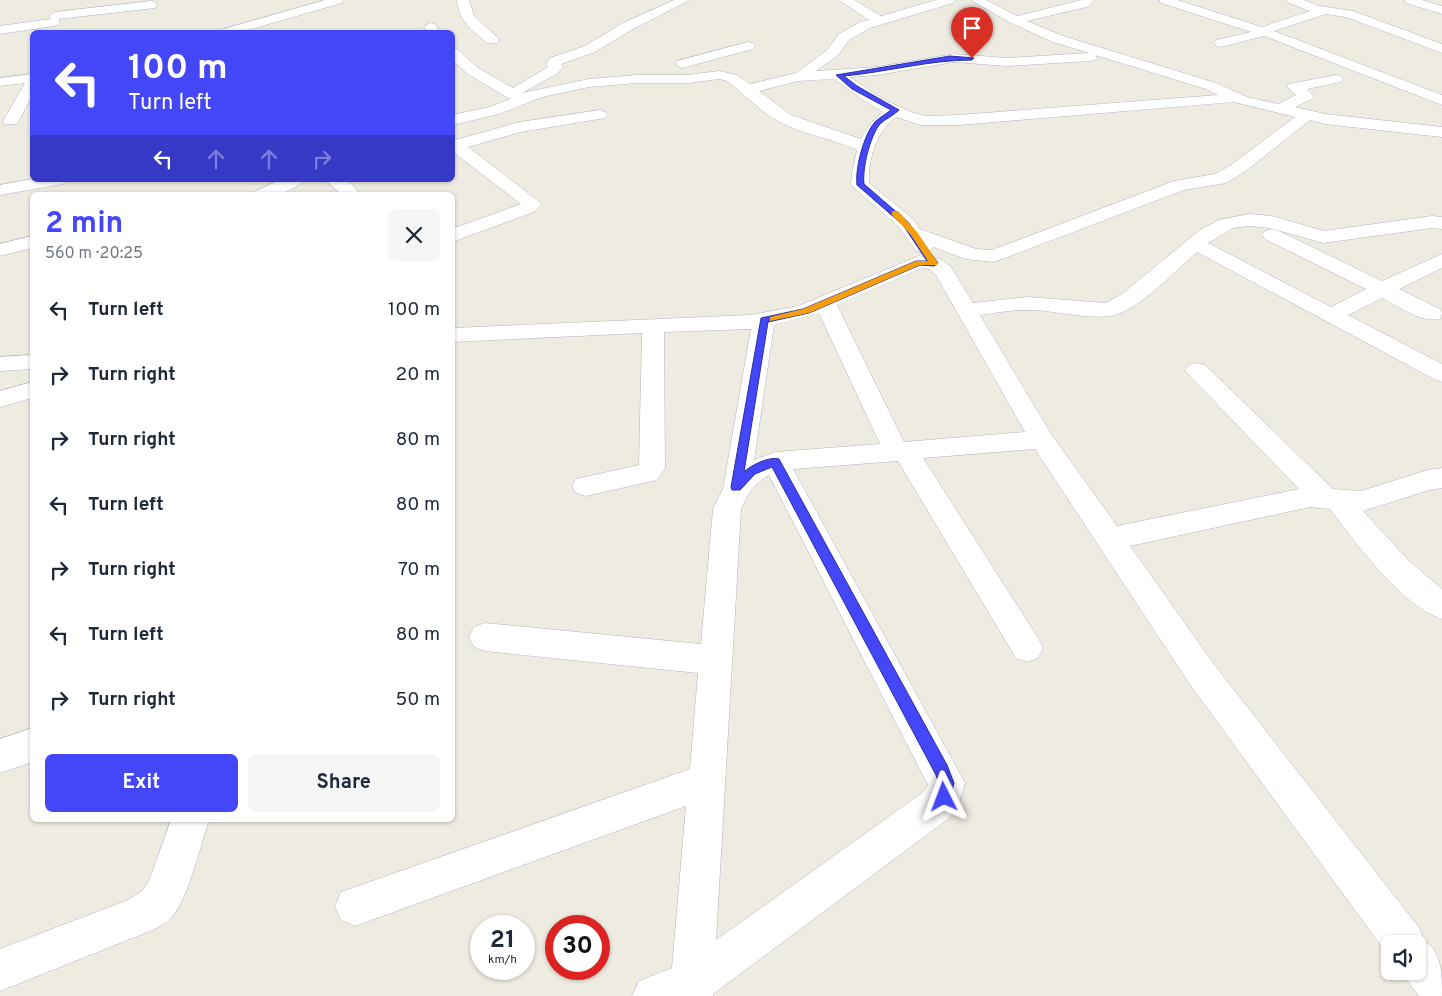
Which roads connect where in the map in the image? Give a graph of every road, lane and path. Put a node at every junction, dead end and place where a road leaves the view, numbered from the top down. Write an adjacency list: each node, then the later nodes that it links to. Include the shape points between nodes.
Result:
1 (338, 0): 12 (street)
2 (463, 0): 24 (street, via 469,19)
3 (684, 0): 40 (street, via 628,26 590,49 555,61 554,70)
4 (845, 0): 16 (street)
5 (949, 0): 16 (street)
6 (977, 0): 17 (street)
7 (1088, 0): 17 (street)
8 (1165, 0): 23 (street)
9 (1293, 0): 14 (street)
10 (1410, 0): 15 (street)
11 (76, 1): 18 (street, via 58,4)
12 (322, 2): 21 (street)
13 (151, 5): 18 (street)
14 (1320, 8): 19 (street, via 1320,12); 27 (street, via 1349,14)
15 (1442, 10)
16 (879, 20): 33 (street, via 848,34 832,53)
17 (1015, 20): 28 (street, via 1058,40)
18 (53, 24): 20 (street)
19 (1282, 24): 22 (street); 23 (street)
20 (0, 30)
21 (235, 30)
22 (1300, 31)
23 (1263, 32): 25 (street); 42 (street)
24 (492, 40)
25 (1221, 43)
26 (748, 46): 30 (street)
27 (1442, 49)
28 (1104, 53): 32 (street, via 1086,58 1012,62 954,58); 41 (street, via 1210,86)
29 (455, 55): 40 (street, via 473,71)
30 (694, 62): 31 (street); 35 (street, via 680,64)
31 (719, 75): 35 (street, via 682,80); 39 (street, via 732,78)
32 (839, 75): 33 (street); 44 (street, via 854,88)
33 (798, 77): 39 (street)
34 (30, 78): 37 (street)
35 (646, 79): 40 (street, via 589,83)
36 (1336, 79): 43 (street, via 1294,87 1307,96)
37 (0, 82)
38 (30, 88): 48 (street)
39 (750, 89): 52 (street, via 783,117 844,137)
40 (517, 96): 47 (street, via 494,111)
41 (1236, 98): 43 (street); 44 (street, via 959,120 924,120)
42 (1442, 100)
43 (1279, 109): 46 (street)
44 (896, 110): 52 (street, via 878,123 867,140)
45 (600, 115): 50 (street, via 520,127)
46 (1306, 116): 49 (street); 59 (street, via 1220,179 1180,185 994,256 973,255)
47 (455, 119)
48 (11, 122)
49 (1442, 132)
50 (455, 146)
51 (455, 147): 60 (street, via 533,204)
52 (866, 148): 59 (street, via 860,185 897,214)
53 (46, 182): 55 (street)
54 (290, 182): 56 (street)
55 (0, 190)
56 (268, 192)
57 (1242, 220): 58 (street, via 1272,222 1323,237); 62 (street, via 1226,224); 66 (street)
58 (1442, 223)
59 (914, 233): 65 (street)
60 (455, 235)
61 (30, 242): 63 (street)
62 (1194, 243): 68 (street, via 1130,300 1111,309 1028,303); 70 (street)
63 (0, 250)
64 (1442, 260): 66 (street)
65 (934, 263): 67 (street, via 919,262); 68 (street, via 944,271)
66 (1382, 289): 69 (street); 70 (street)
67 (825, 303): 71 (street); 81 (street)
68 (968, 310): 80 (street)
69 (1432, 314)
70 (1331, 315): 77 (street)
71 (764, 320): 72 (street); 85 (street)
72 (653, 326): 73 (street); 84 (street, via 652,468 648,473)
73 (455, 335)
74 (30, 362): 75 (street)
75 (0, 364)
76 (1197, 370): 86 (street)
77 (1442, 374)
78 (30, 391): 79 (street)
79 (0, 399)
80 (1042, 440): 81 (street); 87 (street)
81 (901, 451): 82 (street); 90 (street)
82 (775, 461): 85 (street, via 752,471); 100 (street, via 947,783 944,797 935,806)
83 (1442, 478): 86 (street, via 1361,501)
84 (586, 486)
85 (736, 487): 91 (street, via 727,509)
86 (1331, 499): 87 (street, via 1310,497); 88 (street, via 1383,555 1423,593)
87 (1110, 539): 97 (street, via 1201,673)
88 (1442, 606)
89 (486, 637): 91 (street)
90 (1027, 648)
91 (715, 660): 94 (street)
92 (30, 746): 93 (street)
93 (0, 756)
94 (706, 781): 96 (street); 100 (street)
95 (189, 822): 98 (street, via 165,893 156,905 141,915)
96 (355, 906)
97 (1398, 935)
98 (0, 970)
99 (1426, 971): 101 (street)
100 (679, 992)
101 (1442, 992)

